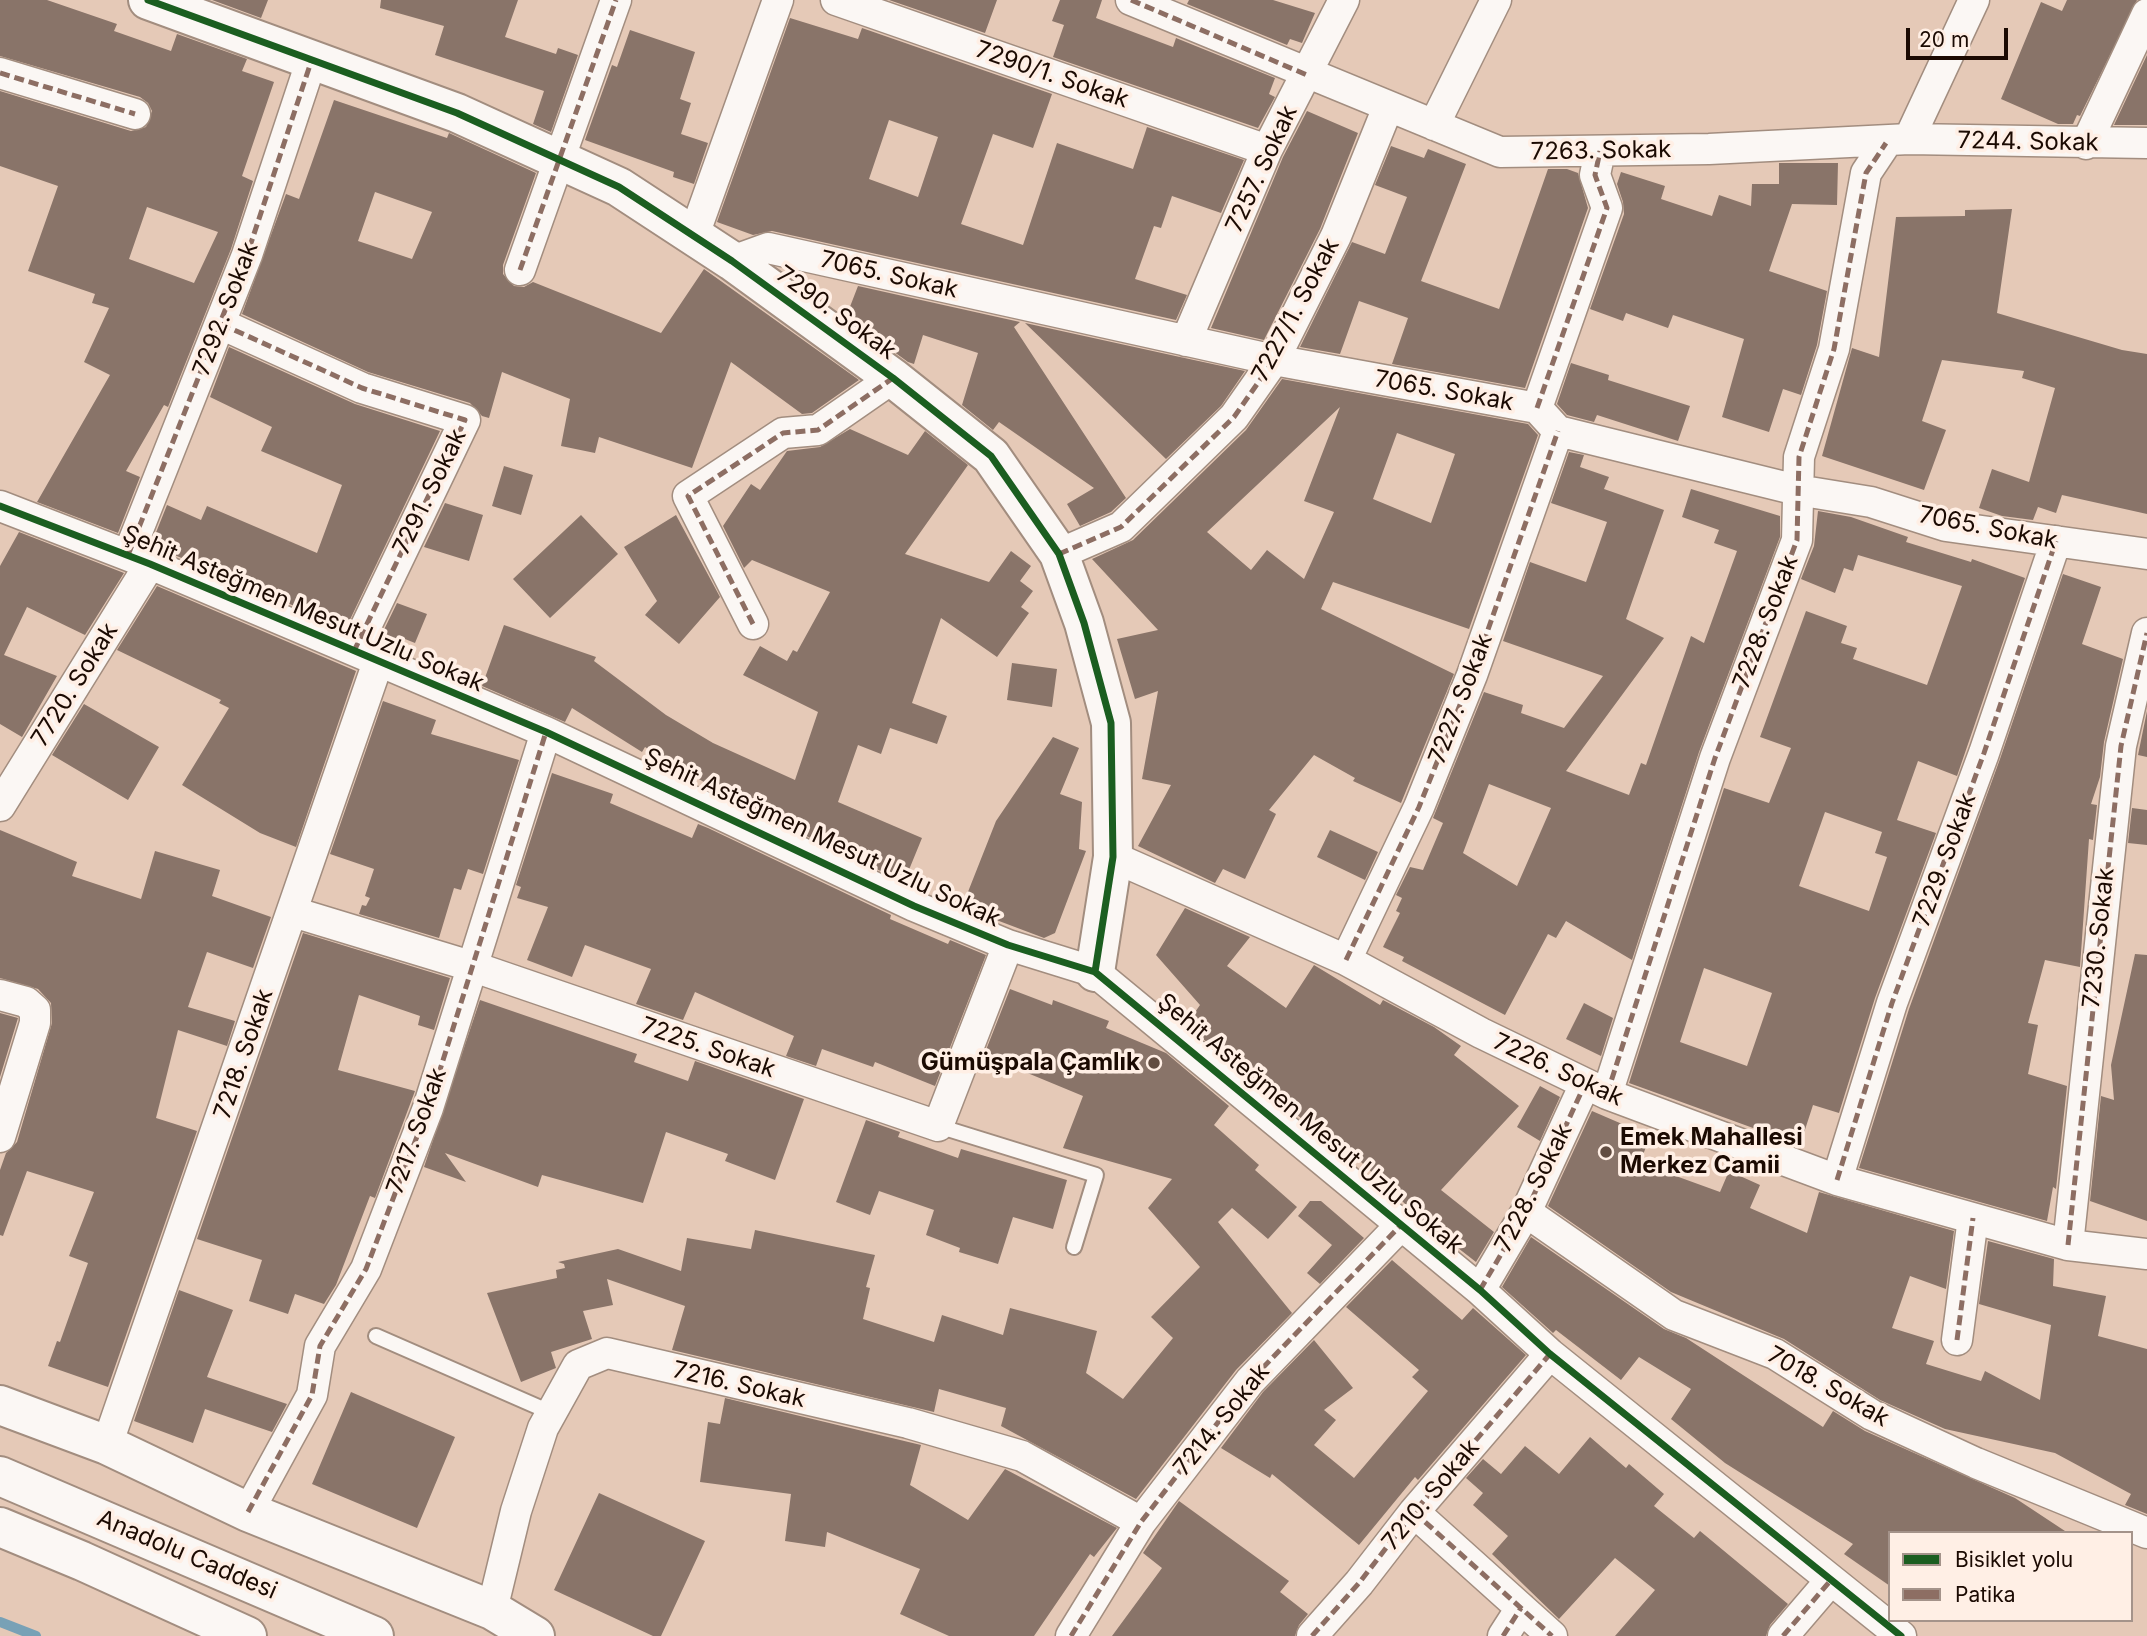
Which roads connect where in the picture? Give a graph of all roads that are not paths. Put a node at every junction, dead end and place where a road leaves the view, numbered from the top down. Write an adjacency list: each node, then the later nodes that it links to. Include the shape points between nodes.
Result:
1 (148, 0): 10 (main road, 7290. Sokak)
2 (616, 0): 21 (street)
3 (778, 0): 22 (street)
4 (836, 0): 19 (street, 7290/1. Sokak)
5 (1131, 0): 12 (street, 7263. Sokak)
6 (1344, 0): 12 (street, 7257. Sokak)
7 (1496, 0): 15 (street)
8 (1974, 0): 16 (street, 7228. Sokak)
9 (2147, 14): 18 (street)
10 (312, 60): 21 (main road, 7290. Sokak, via 457,113); 25 (street, 7292. Sokak)
11 (0, 73): 14 (street)
12 (1307, 75): 13 (street, 7263. Sokak); 19 (street, 7257. Sokak)
13 (1388, 107): 15 (street, 7263. Sokak); 27 (street, 7227/1. Sokak, via 1336,236)
14 (135, 114)
15 (1434, 125): 20 (street, 7263. Sokak, via 1500,152)
16 (1898, 141): 18 (street, 7244. Sokak); 20 (street, 7263. Sokak); 31 (street, 7228. Sokak, via 1866,173 1834,349 1799,457)
17 (2147, 143): 18 (street, 7244. Sokak)
18 (2086, 144)
19 (1266, 150): 26 (street, 7257. Sokak)
20 (1600, 151): 29 (street, via 1595,175 1607,208)
21 (561, 159): 22 (main road, 7290. Sokak, via 619,187); 24 (street)
22 (694, 235): 23 (main road, 7290. Sokak)
23 (732, 261): 26 (street, 7065. Sokak, via 768,248); 28 (main road, 7290. Sokak)
24 (520, 270)
25 (221, 324): 36 (street, 7292. Sokak); 39 (street, 7291. Sokak, via 362,388 465,421)
26 (1186, 341): 27 (street, 7065. Sokak)
27 (1274, 360): 29 (street, 7065. Sokak); 34 (street, 7227/1. Sokak, via 1234,417 1121,527)
28 (893, 378): 34 (main road, 7290. Sokak, via 991,456); 37 (street, via 818,430 783,433 688,496)
29 (1537, 408): 30 (street, 7065. Sokak)
30 (1558, 431): 31 (street, 7065. Sokak); 45 (street, 7227. Sokak, via 1429,783)
31 (1797, 490): 33 (street, 7065. Sokak, via 1871,502 1946,526); 49 (street, 7228. Sokak, via 1797,540)
32 (4, 515): 36 (street, Şehit Asteğmen Mesut Uzlu Sokak)
33 (2056, 541): 35 (street, 7065. Sokak); 52 (street, 7229. Sokak, via 1892,1003)
34 (1059, 554): 42 (main road, 7290. Sokak, via 1084,623 1111,723)
35 (2147, 554)
36 (139, 559): 39 (street, Şehit Asteğmen Mesut Uzlu Sokak); 41 (street, 7720. Sokak)
37 (753, 624)
38 (2147, 633): 56 (street, 7230. Sokak, via 2121,746)
39 (366, 656): 40 (street, Şehit Asteğmen Mesut Uzlu Sokak); 43 (street, 7218. Sokak)
40 (545, 732): 44 (street, Şehit Asteğmen Mesut Uzlu Sokak, via 914,906); 46 (street, 7217. Sokak)
41 (0, 806)
42 (1113, 857): 45 (street, 7226. Sokak); 47 (main road, 7290. Sokak)
43 (293, 912): 46 (street, 7225. Sokak); 65 (street, 7218. Sokak)
44 (1008, 945): 47 (street, Şehit Asteğmen Mesut Uzlu Sokak); 50 (street)
45 (1346, 960): 49 (street, 7226. Sokak)
46 (474, 967): 50 (street, 7225. Sokak); 68 (street, 7217. Sokak, via 428,1108 366,1269 320,1346 312,1395)
47 (1095, 972): 55 (street, Şehit Asteğmen Mesut Uzlu Sokak)
48 (0, 995): 51 (street, via 26,1002 35,1010 35,1023)
49 (1596, 1089): 52 (street, 7226. Sokak); 53 (street, 7228. Sokak)
50 (938, 1126): 57 (lane, via 1096,1175)
51 (0, 1137)
52 (1837, 1180): 54 (street, 7226. Sokak)
53 (1526, 1212): 59 (street, 7228. Sokak); 71 (street, 7018. Sokak, via 1674,1315 1774,1354 1872,1415 1964,1458)
54 (1973, 1218): 56 (street, 7226. Sokak); 61 (street)
55 (1401, 1226): 59 (street, Şehit Asteğmen Mesut Uzlu Sokak); 69 (street, 7214. Sokak, via 1250,1381)
56 (2067, 1245): 58 (street, 7226. Sokak)
57 (1074, 1247)
58 (2147, 1254)
59 (1480, 1290): 62 (street, Şehit Asteğmen Mesut Uzlu Sokak)
60 (376, 1336): 64 (lane)
61 (1957, 1340)
62 (1550, 1354): 67 (street, 7210. Sokak); 72 (street, Şehit Asteğmen Mesut Uzlu Sokak)
63 (0, 1405): 65 (main road)
64 (552, 1413): 69 (street, 7216. Sokak, via 578,1365 607,1353 908,1423 1022,1456); 74 (street, 7216. Sokak, via 516,1511)
65 (107, 1445): 68 (main road)
66 (0, 1476): 76 (main road, Anadolu Caddesi)
67 (1414, 1511): 73 (street); 79 (street, 7210. Sokak)
68 (248, 1512): 74 (main road)
69 (1141, 1522): 78 (street, 7214. Sokak)
70 (0, 1527): 75 (main road, Anadolu Caddesi)
71 (2147, 1533)
72 (1831, 1580): 82 (street); 83 (street, Şehit Asteğmen Mesut Uzlu Sokak)
73 (1521, 1608): 80 (street); 81 (street)
74 (492, 1610): 77 (main road)
75 (247, 1636)
76 (374, 1636)
77 (535, 1636)
78 (1071, 1636)
79 (1311, 1636)
80 (1503, 1636)
81 (1552, 1636)
82 (1783, 1636)
83 (1900, 1636)

